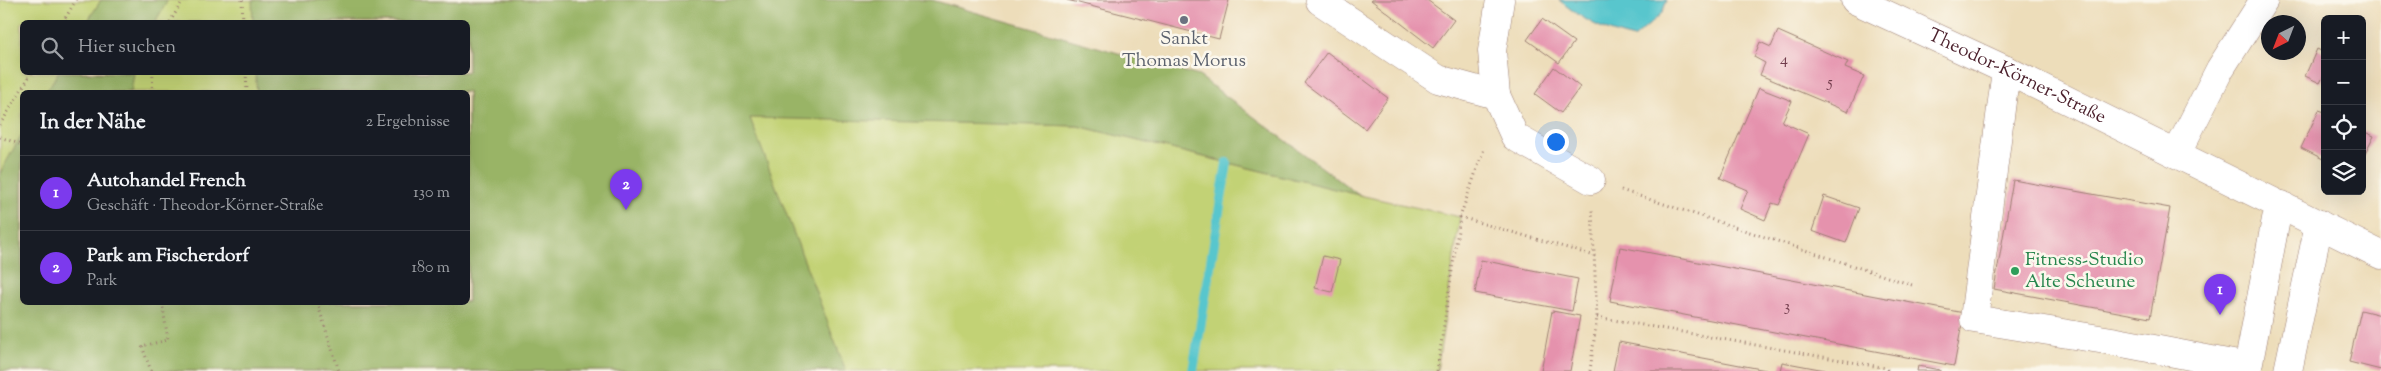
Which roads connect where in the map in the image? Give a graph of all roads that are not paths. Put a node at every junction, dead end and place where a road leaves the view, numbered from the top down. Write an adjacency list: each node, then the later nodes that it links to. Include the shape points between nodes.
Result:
1 (1500, 0): 6 (street, via 1492,51)
2 (1855, 0): 5 (street, Theodor-Körner-Straße)
3 (2264, 0): 7 (street, via 2220,69)
4 (1320, 1): 6 (street, via 1438,79)
5 (2006, 70): 7 (street, Theodor-Körner-Straße); 9 (street, via 1974,319 2112,341 2248,368 2276,219)
6 (1496, 95): 8 (street, via 1515,137)
7 (2177, 153): 9 (street, Theodor-Körner-Straße)
8 (1591, 180)
9 (2282, 206): 10 (street, Theodor-Körner-Straße)
10 (2320, 224): 11 (street, Theodor-Körner-Straße); 12 (street, via 2314,239)
11 (2381, 255)
12 (2288, 371)

